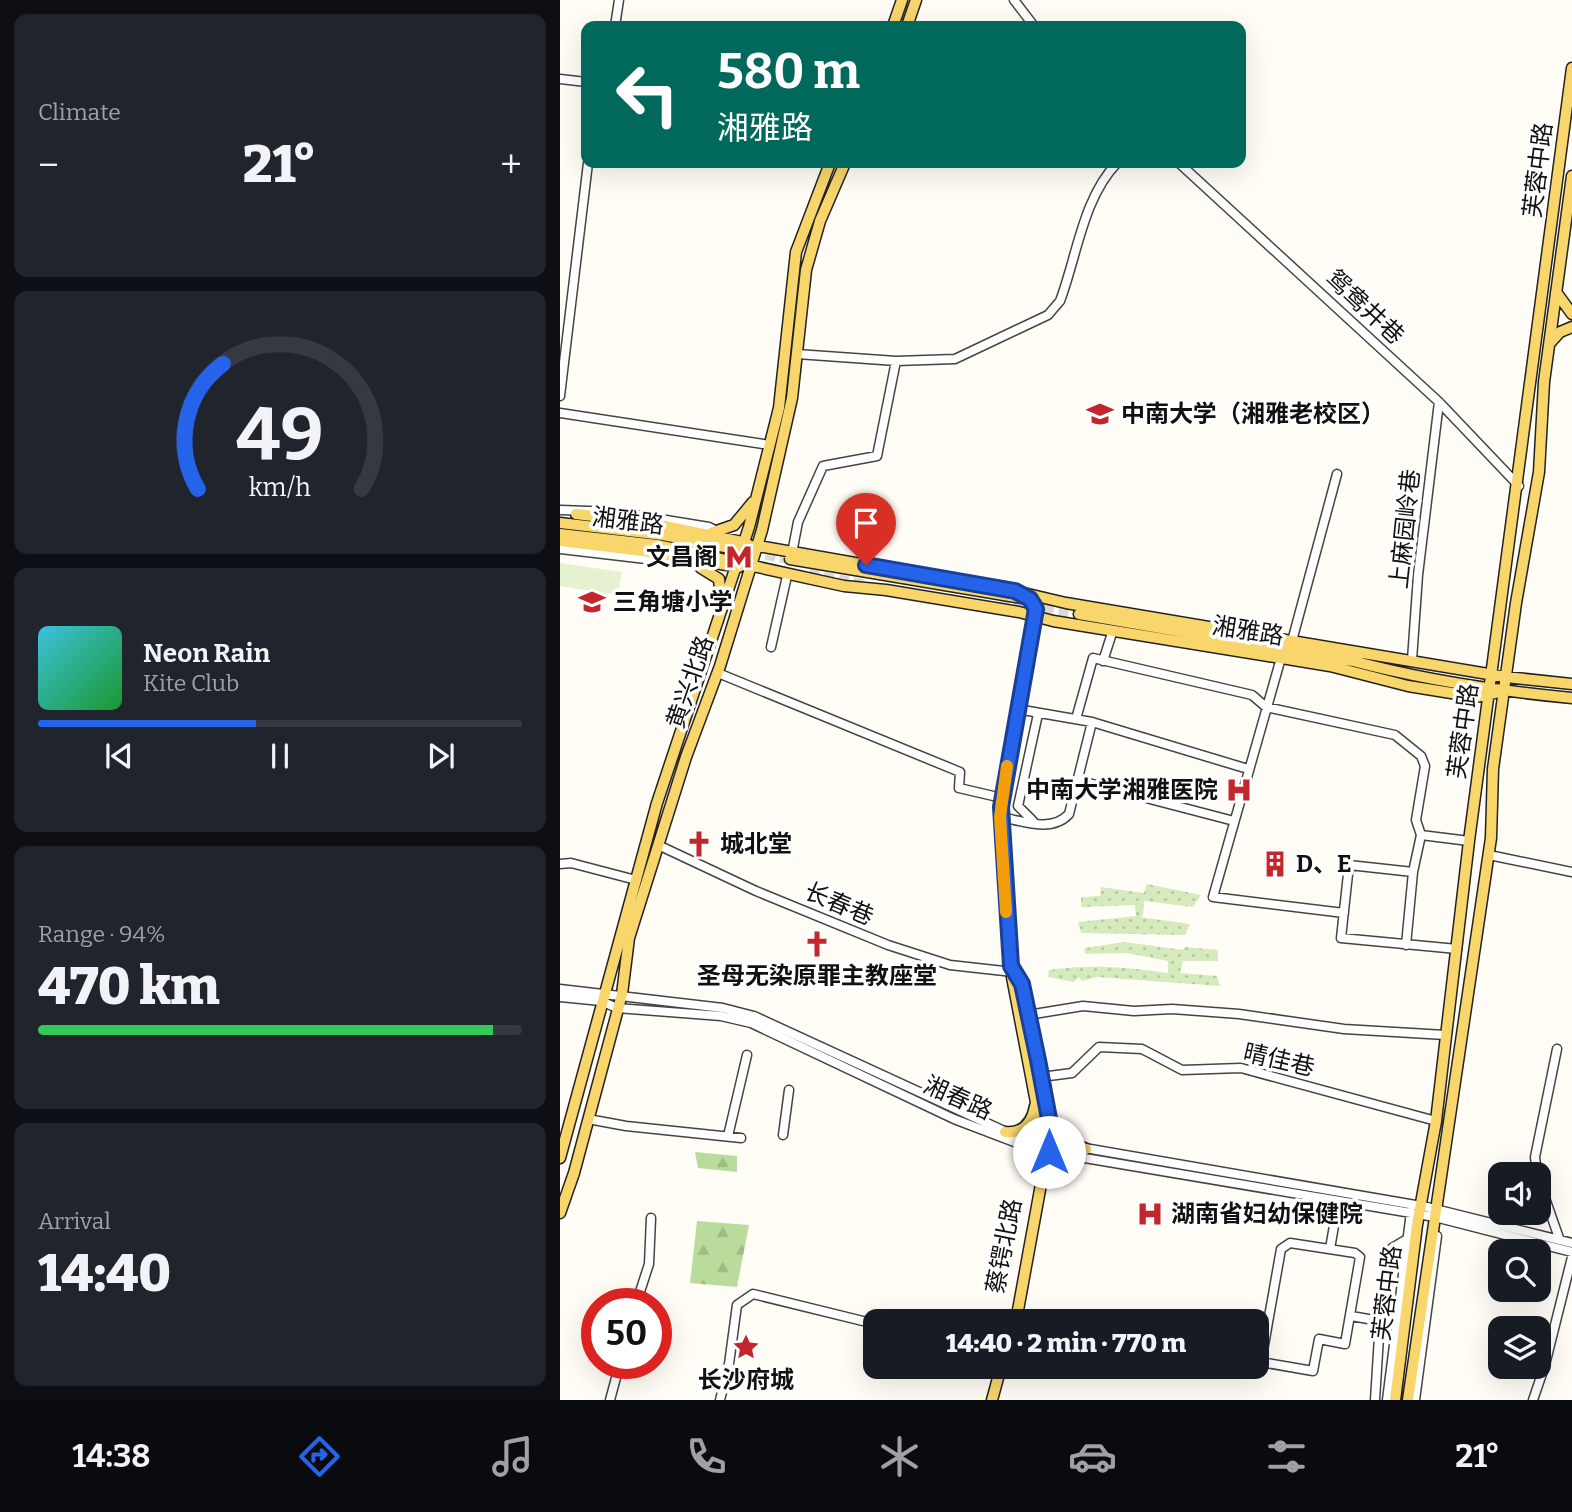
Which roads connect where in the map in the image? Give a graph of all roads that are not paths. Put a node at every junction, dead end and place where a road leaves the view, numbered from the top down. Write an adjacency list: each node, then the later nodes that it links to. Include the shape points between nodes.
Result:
1 (619, 0): 5 (street)
2 (902, 0): 6 (main road)
3 (916, 0): 7 (main road)
4 (1014, 0): 8 (street)
5 (616, 21)
6 (895, 21)
7 (909, 21)
8 (1030, 21)
9 (1572, 68): 29 (main road, 芙蓉中路)
10 (560, 79): 11 (street)
11 (581, 81)
12 (587, 168): 24 (street)
13 (828, 168): 27 (main road, 黄兴北路, via 796,252 784,369)
14 (843, 168): 22 (main road, 黄兴北路, via 809,255)
15 (1112, 168): 23 (street, via 1094,196 1060,301 1048,315 956,359)
16 (1184, 168): 25 (street, 鸳鸯井巷)
17 (1572, 176): 18 (main road, 芙蓉中路)
18 (1556, 291): 19 (main road); 21 (main road, 芙蓉中路)
19 (1572, 314)
20 (1572, 327): 21 (main road, via 1560,332)
21 (1549, 346): 63 (main road, 芙蓉中路, via 1539,472)
22 (797, 354): 23 (street); 40 (main road, 黄兴北路, via 783,449)
23 (896, 360): 42 (street, via 877,456 823,466 798,522)
24 (560, 397)
25 (1440, 402): 29 (street, 鸳鸯井巷); 59 (street, 上麻园岭巷)
26 (560, 413): 27 (street)
27 (770, 445): 30 (main road, 黄兴北路)
28 (1337, 474): 56 (street)
29 (1518, 486): 62 (main road, 芙蓉中路)
30 (757, 496): 34 (main road, via 737,522); 39 (main road, 黄兴北路)
31 (560, 510): 34 (street, via 636,515)
32 (576, 514): 35 (main road)
33 (560, 523): 39 (main road, 湘雅路, via 726,547)
34 (718, 532): 35 (main road); 37 (street)
35 (704, 533): 37 (main road)
36 (560, 534): 45 (main road, 湘雅路, via 656,544)
37 (731, 538): 39 (main road)
38 (560, 541): 43 (main road)
39 (743, 544): 40 (main road, 湘雅路); 45 (main road, 黄兴北路)
40 (758, 546): 42 (main road, 湘雅路); 47 (main road, 黄兴北路)
41 (560, 549): 44 (street)
42 (791, 556): 49 (main road, 湘雅路); 50 (main road, 湘雅路)
43 (671, 557): 44 (main road); 46 (main road)
44 (694, 565): 46 (street); 54 (main road, via 719,579)
45 (737, 565): 46 (main road); 47 (main road, 湘雅路); 54 (main road, 黄兴北路)
46 (721, 566)
47 (751, 568): 48 (main road, 湘雅路); 61 (main road, 黄兴北路)
48 (788, 576): 53 (main road, 湘雅路); 57 (street)
49 (1015, 591): 50 (main road); 51 (main road, 湘雅路)
50 (1030, 599): 51 (main road, 湘雅路); 53 (main road)
51 (1056, 601): 56 (main road, 湘雅路)
52 (1079, 614): 65 (main road, 湘雅路, via 1353,660)
53 (1036, 616): 55 (main road, 湘雅路); 69 (main road, 蔡锷北路)
54 (719, 618): 86 (main road, 黄兴北路)
55 (1113, 630): 58 (main road, 湘雅路); 60 (street)
56 (1292, 641): 59 (main road, 湘雅路)
57 (771, 647)
58 (1281, 657): 65 (main road, 湘雅路, via 1342,668 1384,682 1476,697); 68 (street)
59 (1412, 660): 62 (main road, 湘雅路)
60 (1103, 661): 68 (street, via 1252,695); 71 (street, via 1093,659)
61 (718, 674): 75 (street, via 960,772 959,788); 81 (main road, 黄兴北路)
62 (1492, 674): 63 (main road, 湘雅路); 65 (main road, 芙蓉中路)
63 (1506, 677): 64 (main road, 湘雅路); 66 (main road, 芙蓉中路)
64 (1572, 684)
65 (1490, 691): 66 (main road, 湘雅路); 80 (main road, 芙蓉中路)
66 (1504, 692): 67 (main road, 湘雅路); 82 (main road, 芙蓉中路, via 1493,769)
67 (1572, 698)
68 (1266, 707): 73 (street); 79 (street, via 1395,735 1412,747 1425,766 1416,820)
69 (1017, 709): 70 (street); 75 (main road, 蔡锷北路)
70 (1038, 714): 71 (street); 78 (street, via 1018,806)
71 (1076, 719): 72 (street)
72 (1092, 722): 73 (street); 74 (street)
73 (1248, 769): 77 (street)
74 (1077, 780): 77 (street); 78 (street, via 1069,814 1062,823)
75 (1002, 798): 76 (main road, 蔡锷北路)
76 (1000, 817): 78 (street); 90 (main road, 蔡锷北路)
77 (1234, 821): 87 (street, via 1213,897)
78 (1035, 823)
79 (1421, 835): 80 (street); 84 (street)
80 (1469, 841): 89 (main road, 芙蓉中路)
81 (658, 845): 90 (street, 长春巷, via 888,945 950,965); 92 (main road, 黄兴北路, via 629,938)
82 (1489, 855): 85 (street); 121 (main road, 芙蓉中路)
83 (560, 864): 86 (street)
84 (1413, 872): 87 (street, via 1349,865); 88 (street)
85 (1572, 872)
86 (636, 880): 93 (main road, 黄兴北路)
87 (1344, 913): 88 (street, via 1341,938)
88 (1406, 945): 89 (street)
89 (1457, 949): 97 (main road, 芙蓉中路)
90 (1012, 972): 96 (main road, 蔡锷北路, via 1022,984); 102 (main road, 蔡锷北路)
91 (560, 989): 93 (street, 湘春路)
92 (622, 994): 93 (street, 湘春路); 95 (main road, 黄兴北路); 107 (street, 湘春路, via 754,1016)
93 (604, 997): 94 (street, 湘春路); 95 (street, 湘春路); 103 (main road, 黄兴北路)
94 (560, 998)
95 (617, 1008): 104 (main road, 黄兴北路); 112 (street, 湘春路, via 721,1016 751,1023)
96 (1028, 1015): 97 (street, via 1083,1006 1171,1009 1344,1029); 100 (main road, 蔡锷北路)
97 (1445, 1035): 106 (main road, 芙蓉中路)
98 (1557, 1049): 116 (street)
99 (747, 1055): 109 (street)
100 (1041, 1077): 105 (main road, 蔡锷北路); 106 (street, 晴佳巷, via 1072,1073 1099,1047 1142,1049 1182,1070 1241,1068)
101 (789, 1090): 108 (street)
102 (1035, 1095): 107 (main road, via 1027,1125); 111 (main road, 蔡锷北路)
103 (566, 1116): 115 (main road, 黄兴北路)
104 (588, 1119): 109 (street); 119 (main road, 黄兴北路)
105 (1049, 1119): 111 (main road, 蔡锷北路); 113 (main road, via 1061,1136)
106 (1436, 1121): 120 (main road, 芙蓉中路)
107 (1005, 1132): 111 (street, 湘春路)
108 (783, 1135)
109 (728, 1136): 110 (street)
110 (741, 1138)
111 (1046, 1147): 112 (street, 湘春路); 113 (street, 湘春路); 114 (street, 湘春路); 117 (main road, 蔡锷北路)
112 (1026, 1148): 117 (main road, via 1036,1153)
113 (1086, 1149): 120 (street, 湘春路)
114 (1075, 1156): 117 (main road); 118 (street, 湘春路)
115 (560, 1158)
116 (1536, 1162)
117 (1044, 1169): 130 (main road, 蔡锷北路); 131 (main road, 蔡锷北路)
118 (1338, 1202): 120 (street, 湘春路); 127 (street)
119 (560, 1213)
120 (1417, 1214): 121 (street, 湘春路); 124 (main road); 144 (main road, 芙蓉中路)
121 (1437, 1214): 125 (street); 128 (street); 145 (main road, 芙蓉中路); 146 (street, 芙蓉中路)
122 (1551, 1214): 125 (street)
123 (651, 1218): 129 (street, via 649,1264)
124 (1409, 1238): 134 (street, via 1392,1248); 143 (street)
125 (1559, 1238): 126 (street)
126 (1572, 1243)
127 (1330, 1249): 132 (street, via 1360,1257); 132 (street, via 1295,1243 1281,1249 1261,1362 1312,1371 1319,1339 1345,1344)
128 (1572, 1254): 147 (street)
129 (641, 1288)
130 (1014, 1309)
131 (1018, 1309)
132 (1351, 1316): 134 (street)
133 (863, 1321): 139 (street, via 753,1294 737,1305)
134 (1380, 1321): 142 (street)
135 (616, 1379): 138 (street)
136 (998, 1379): 140 (main road)
137 (1003, 1379): 141 (main road)
138 (610, 1400)
139 (720, 1400)
140 (992, 1400)
141 (997, 1400)
142 (1375, 1400)
143 (1387, 1400)
144 (1395, 1400)
145 (1408, 1400)
146 (1415, 1400)
147 (1533, 1400)

